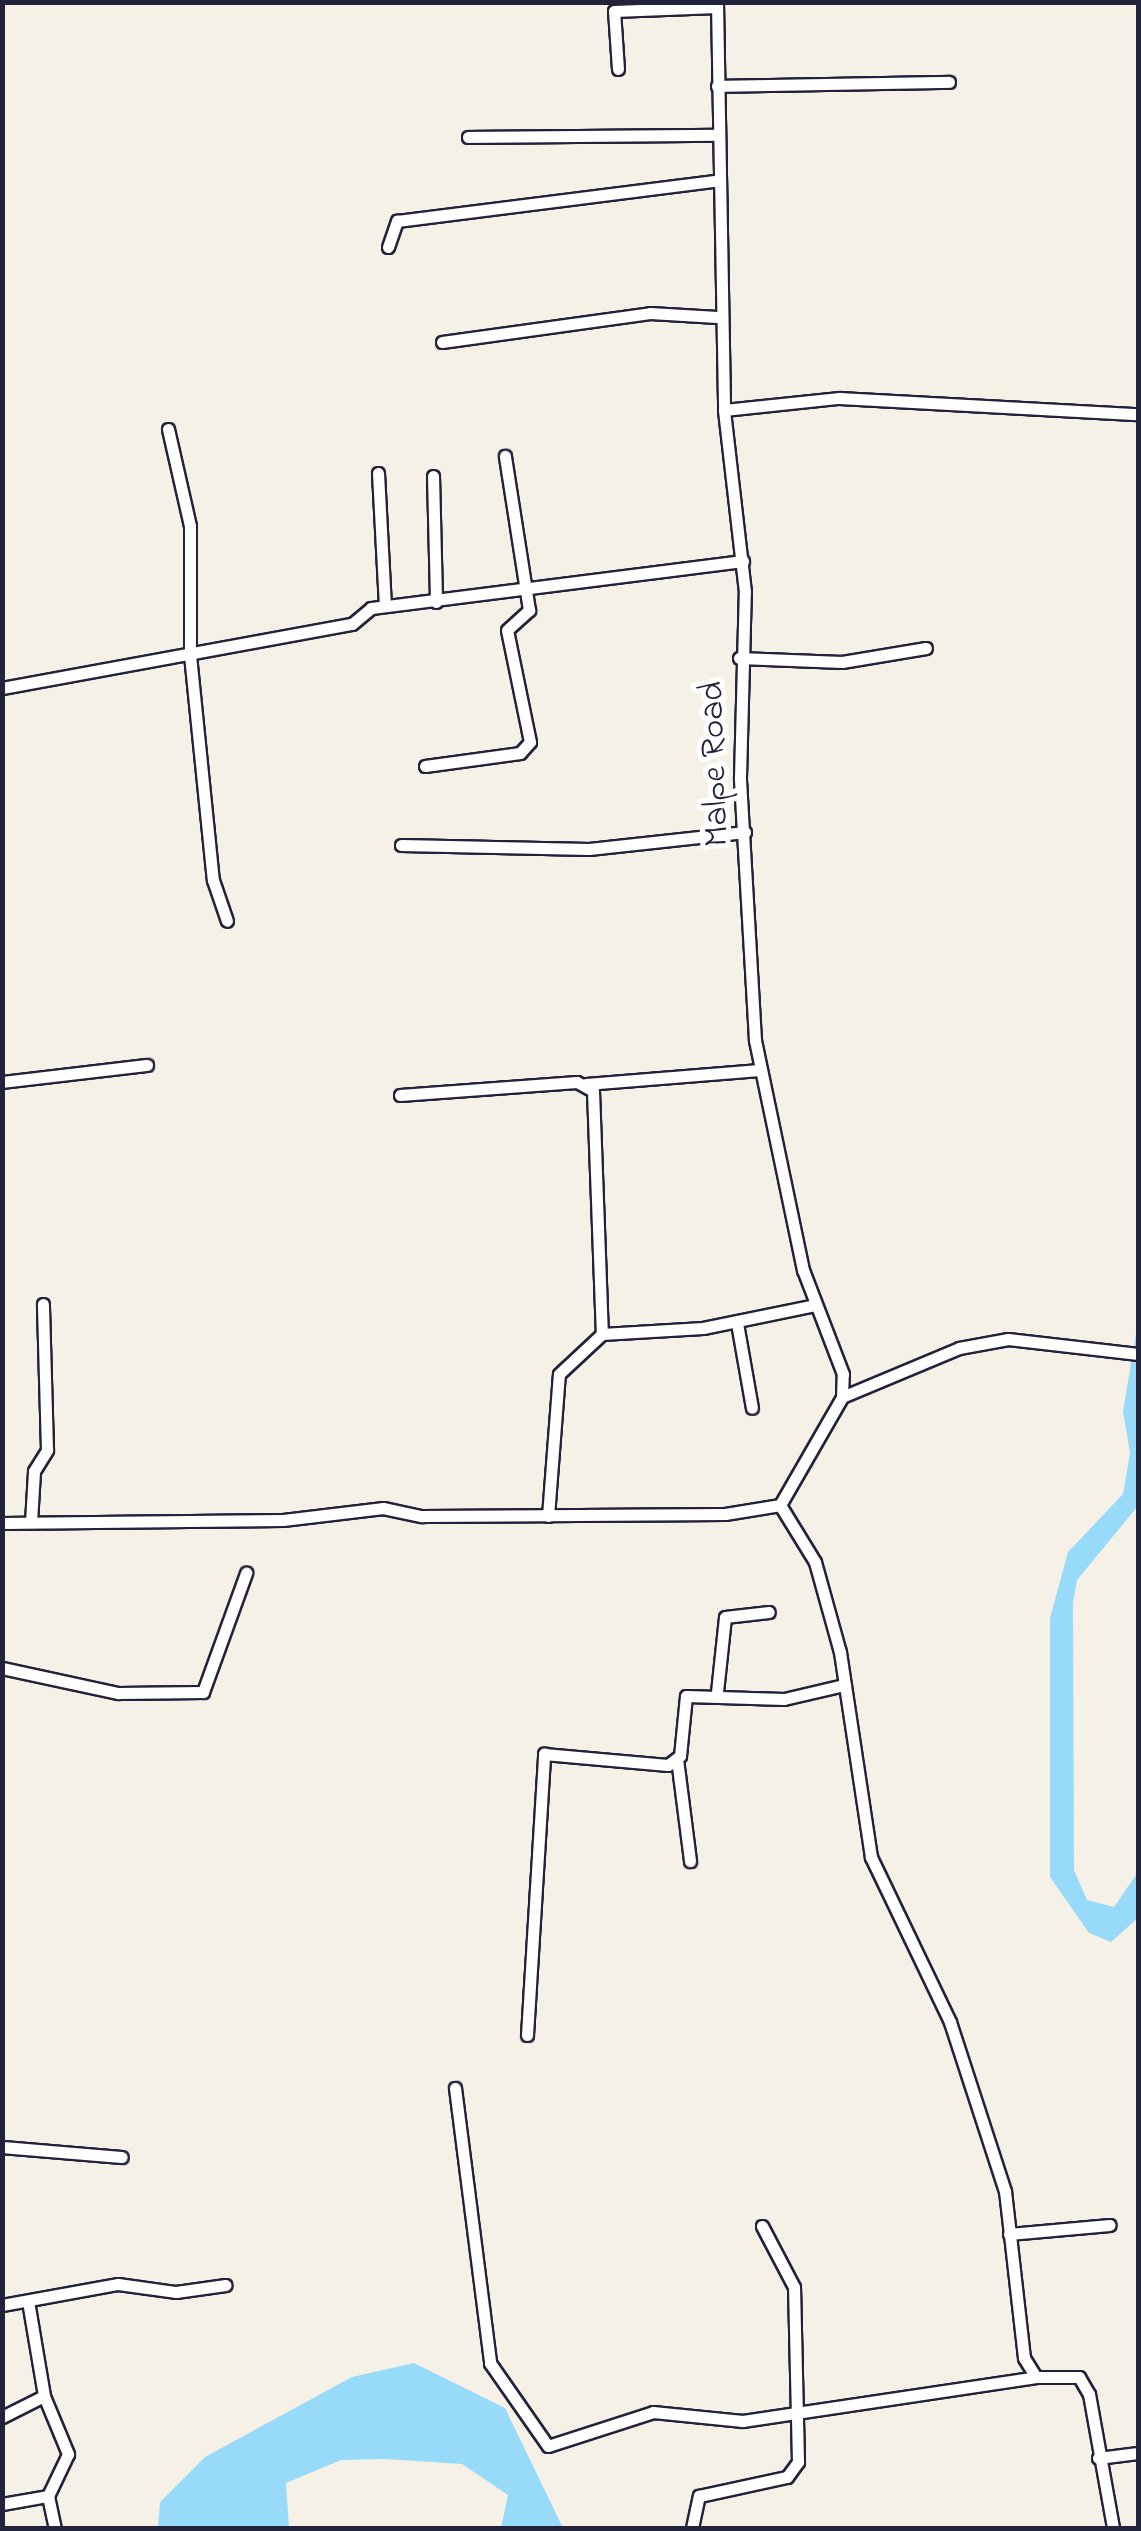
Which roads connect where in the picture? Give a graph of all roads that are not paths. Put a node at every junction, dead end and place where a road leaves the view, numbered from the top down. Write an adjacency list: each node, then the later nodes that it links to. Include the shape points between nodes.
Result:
1 (717, 5): 2 (street, via 614,11); 4 (street, Malpe Road)
2 (618, 68)
3 (949, 82): 4 (street)
4 (717, 86): 5 (street, Malpe Road)
5 (715, 134): 6 (street); 7 (street, Malpe Road)
6 (468, 137)
7 (714, 181): 8 (street, via 397,221); 9 (street, Malpe Road)
8 (388, 247)
9 (718, 317): 10 (street, via 650,313); 11 (street, Malpe Road)
10 (442, 342)
11 (724, 410): 12 (street, via 839,398); 17 (street, Malpe Road)
12 (1138, 414)
13 (168, 429): 22 (street, via 190,526)
14 (506, 456): 18 (street)
15 (378, 473): 20 (street)
16 (433, 476): 19 (street)
17 (744, 562): 18 (street); 23 (street, Malpe Road)
18 (525, 594): 19 (street); 25 (street, via 527,614 506,630 526,748)
19 (436, 602): 20 (street)
20 (385, 606): 22 (street, via 352,624)
21 (926, 648): 23 (street, via 842,662)
22 (190, 655): 24 (street); 28 (street, via 213,880)
23 (739, 658): 26 (street, Malpe Road)
24 (2, 688)
25 (425, 766)
26 (744, 832): 27 (street, via 589,849); 30 (street, Malpe Road)
27 (401, 845)
28 (227, 921)
29 (147, 1064): 31 (street)
30 (759, 1070): 32 (street); 35 (street, Malpe Road)
31 (2, 1082)
32 (586, 1084): 33 (street); 37 (street)
33 (400, 1095)
34 (43, 1304): 43 (street, via 47,1450 34,1471)
35 (815, 1304): 36 (street); 39 (street, Malpe Road, via 844,1374)
36 (737, 1323): 37 (street); 40 (street)
37 (602, 1334): 42 (street, via 559,1374)
38 (1138, 1354): 39 (street, via 1008,1339 958,1348)
39 (842, 1397): 41 (street)
40 (752, 1408)
41 (780, 1504): 42 (street); 48 (street, via 815,1562)
42 (548, 1516): 43 (street, via 383,1508 283,1520)
43 (31, 1522): 44 (street)
44 (2, 1523)
45 (246, 1574): 47 (street, via 203,1692 118,1693)
46 (769, 1612): 49 (street, via 725,1617)
47 (2, 1668)
48 (844, 1686): 49 (street, via 784,1699); 58 (street, via 870,1857 956,2038)
49 (717, 1692): 50 (street, via 681,1701)
50 (677, 1759): 51 (street); 52 (street, via 544,1754)
51 (690, 1861)
52 (527, 2035)
53 (455, 2088): 64 (street, via 490,2363 542,2443 562,2446 653,2412 743,2421)
54 (2, 2147): 55 (street)
55 (122, 2157)
56 (1110, 2225): 58 (street)
57 (762, 2226): 64 (street, via 794,2288)
58 (1010, 2234): 62 (street, via 1024,2358)
59 (226, 2285): 60 (street, via 118,2284)
60 (28, 2301): 61 (street); 63 (street)
61 (2, 2304)
62 (1036, 2377): 64 (street); 67 (street, via 1079,2378)
63 (44, 2396): 65 (street); 68 (street, via 68,2454)
64 (799, 2410): 71 (street, via 795,2470 698,2496)
65 (2, 2416)
66 (1138, 2453): 67 (street)
67 (1098, 2458): 72 (street)
68 (48, 2496): 69 (street); 70 (street)
69 (2, 2504)
70 (55, 2528)
71 (692, 2528)
72 (1113, 2528)

